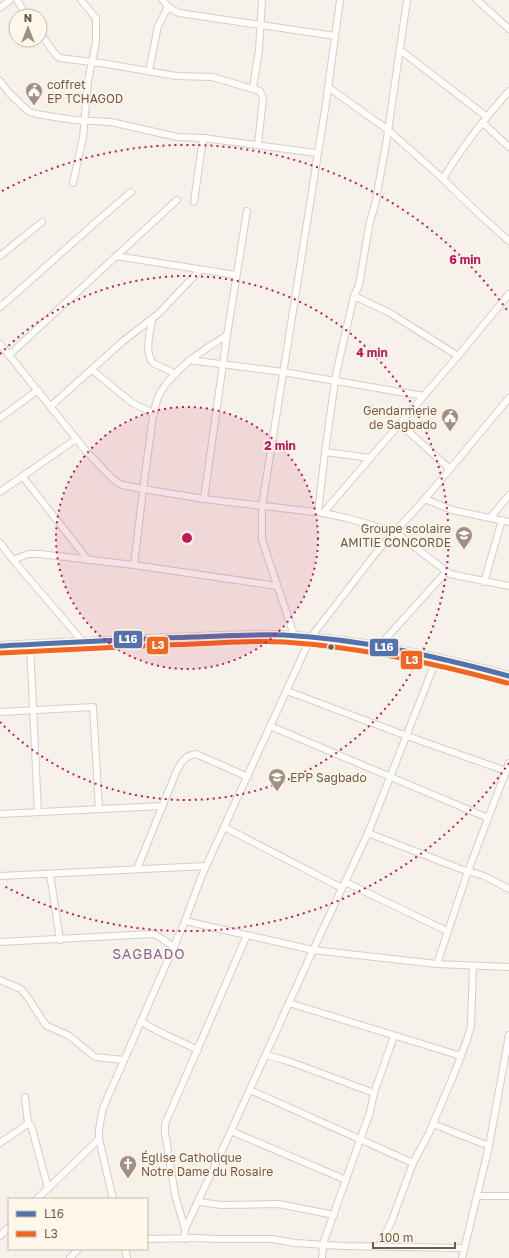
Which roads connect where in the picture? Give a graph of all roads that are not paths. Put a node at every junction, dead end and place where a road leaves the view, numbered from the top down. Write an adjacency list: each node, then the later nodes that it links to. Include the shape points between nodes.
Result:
1 (10, 0): 9 (street)
2 (81, 0): 15 (street, via 96,18)
3 (162, 0): 8 (street)
4 (262, 0): 10 (street)
5 (340, 0): 12 (street)
6 (408, 0): 14 (street)
7 (477, 0): 11 (street)
8 (168, 7): 10 (street, via 179,13); 16 (street, via 158,26)
9 (0, 8)
10 (261, 26): 12 (street); 19 (street)
11 (509, 29)
12 (335, 36): 18 (street)
13 (48, 44): 15 (street, via 60,58)
14 (400, 50): 21 (street); 23 (street)
15 (93, 62): 16 (street); 22 (street, via 88,82)
16 (149, 71): 19 (street, via 176,76 212,77)
17 (0, 81): 22 (street, via 30,112)
18 (328, 87): 23 (street); 27 (street)
19 (253, 88): 25 (street, via 260,91 263,98)
20 (509, 91): 21 (street)
21 (485, 120): 26 (street); 28 (street)
22 (85, 122): 24 (street, via 111,122 177,137); 29 (street)
23 (388, 130): 28 (street); 41 (street, via 359,285)
24 (203, 138): 25 (street); 32 (street)
25 (258, 145): 27 (street)
26 (509, 147)
27 (317, 153): 51 (street)
28 (443, 179): 35 (street)
29 (72, 183)
30 (131, 192): 42 (street)
31 (177, 200): 37 (street)
32 (194, 202)
33 (247, 211): 39 (street)
34 (42, 222): 36 (street)
35 (509, 241)
36 (0, 256)
37 (116, 256): 38 (street); 46 (street)
38 (200, 270): 39 (street); 43 (street)
39 (236, 275): 44 (street)
40 (509, 294): 47 (street)
41 (354, 296): 47 (street, via 390,313); 53 (street)
42 (0, 307)
43 (152, 320): 50 (street, via 122,342); 52 (street, via 148,344 151,360)
44 (227, 335): 48 (street); 49 (street)
45 (0, 344): 46 (street)
46 (9, 354): 54 (street)
47 (458, 356): 55 (street)
48 (189, 360): 49 (street); 52 (street)
49 (223, 364): 51 (street); 69 (street)
50 (92, 370): 57 (street); 58 (street, via 131,402)
51 (283, 372): 53 (street); 71 (street)
52 (176, 374): 58 (street, via 162,389)
53 (335, 381): 55 (street); 62 (street)
54 (38, 390): 57 (street); 59 (street)
55 (424, 396): 60 (street)
56 (509, 398): 64 (street)
57 (52, 406): 61 (street)
58 (154, 414): 66 (street)
59 (0, 418)
60 (400, 424): 63 (street); 64 (street)
61 (76, 438): 65 (street); 66 (street, via 114,480 122,485)
62 (325, 452): 63 (street); 72 (street)
63 (370, 458): 72 (street)
64 (450, 468): 70 (street)
65 (23, 477): 67 (street); 79 (street)
66 (143, 489): 69 (street); 80 (street)
67 (0, 492)
68 (509, 495): 73 (street)
69 (204, 499): 71 (street)
70 (425, 499): 73 (street, via 452,510); 76 (street)
71 (262, 506): 72 (street); 83 (street, via 262,540)
72 (321, 513): 76 (street)
73 (491, 518): 74 (street)
74 (502, 520): 75 (street); 82 (street)
75 (509, 522)
76 (395, 532): 81 (street); 86 (street)
77 (0, 543): 78 (street)
78 (13, 560): 79 (street, via 28,554); 87 (street)
79 (88, 560): 80 (street)
80 (134, 565): 83 (street)
81 (446, 572): 82 (street); 90 (street)
82 (484, 582): 84 (street)
83 (278, 586): 85 (street)
84 (509, 586)
85 (294, 635): 86 (main road); 87 (main road)
86 (311, 637): 90 (main road); 93 (street)
87 (83, 642): 89 (main road)
88 (1, 644): 89 (main road)
89 (30, 644): 94 (street)
90 (379, 646): 91 (main road)
91 (437, 658): 92 (main road); 97 (street)
92 (509, 676)
93 (286, 691): 96 (street); 97 (street)
94 (33, 710): 95 (street); 103 (street, via 93,707); 104 (street)
95 (0, 712)
96 (270, 726): 100 (street); 101 (street)
97 (407, 736): 99 (street); 100 (street)
98 (509, 763): 99 (street)
99 (506, 771): 106 (street)
100 (391, 776): 106 (street); 108 (street)
101 (248, 777): 102 (street, via 192,754 178,768); 107 (street)
102 (162, 806): 103 (street); 110 (street)
103 (99, 809): 104 (street)
104 (38, 812): 105 (street)
105 (0, 814)
106 (488, 818): 111 (street)
107 (224, 827): 109 (street); 114 (street)
108 (368, 833): 111 (street); 114 (street)
109 (206, 866): 110 (street); 116 (street)
110 (137, 869): 112 (street)
111 (468, 871): 115 (street); 117 (street)
112 (50, 874): 113 (street); 119 (street)
113 (0, 876)
114 (343, 885): 117 (street); 122 (street)
115 (509, 889)
116 (185, 922): 118 (street); 121 (street)
117 (447, 932): 123 (street)
118 (247, 935): 122 (street); 131 (street)
119 (60, 940): 120 (street); 121 (street, via 152,934)
120 (0, 942)
121 (174, 947): 128 (street)
122 (313, 950): 123 (street); 127 (street)
123 (437, 964): 124 (street)
124 (473, 966): 125 (street); 134 (street, via 471,1026)
125 (509, 966)
126 (0, 980): 135 (street, via 21,989 47,1026 68,1035 95,1057)
127 (289, 1003): 130 (street); 133 (street)
128 (141, 1021): 131 (street, via 159,1033); 135 (street)
129 (509, 1035): 132 (street)
130 (394, 1036): 134 (street); 137 (street)
131 (198, 1050): 156 (street, via 165,1124 175,1195)
132 (508, 1052): 145 (street)
133 (266, 1054): 136 (street); 137 (street)
134 (461, 1056): 140 (street)
135 (124, 1060): 142 (street, via 103,1108)
136 (250, 1090): 141 (street); 143 (street)
137 (374, 1093): 143 (street)
138 (25, 1097): 139 (street)
139 (28, 1124): 144 (street); 148 (street, via 31,1125)
140 (433, 1124): 145 (street); 146 (street)
141 (231, 1131): 147 (street); 153 (street)
142 (99, 1139): 148 (street); 152 (street)
143 (360, 1139): 146 (street); 147 (street)
144 (0, 1143)
145 (489, 1146): 149 (street)
146 (413, 1163): 161 (street, via 391,1223)
147 (346, 1180): 154 (street)
148 (48, 1188): 151 (street)
149 (477, 1196): 150 (street); 162 (street)
150 (509, 1196)
151 (38, 1198)
152 (113, 1198)
153 (198, 1202): 154 (street, via 222,1205 279,1204); 156 (street)
154 (334, 1215): 160 (street)
155 (8, 1228): 157 (street)
156 (185, 1229): 159 (street)
157 (0, 1236)
158 (148, 1239): 159 (street)
159 (184, 1239): 160 (street, via 272,1239)
160 (323, 1244): 161 (street); 165 (street)
161 (379, 1246): 162 (street)
162 (464, 1248): 166 (street)
163 (77, 1250): 164 (street)
164 (70, 1258)
165 (322, 1258)
166 (462, 1258)

